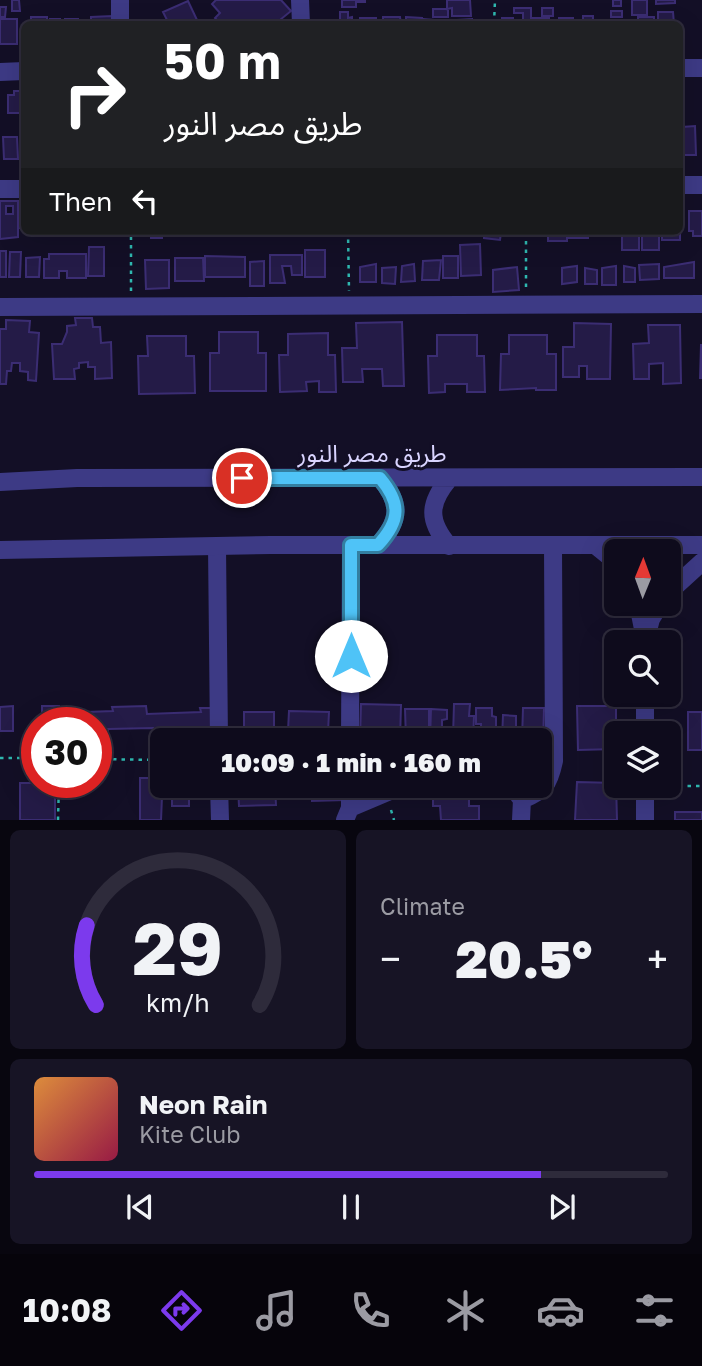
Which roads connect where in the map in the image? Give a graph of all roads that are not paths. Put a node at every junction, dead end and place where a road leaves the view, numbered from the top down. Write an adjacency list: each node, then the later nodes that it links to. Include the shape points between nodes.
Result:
1 (120, 0): 3 (street)
2 (300, 0): 4 (street)
3 (120, 21)
4 (301, 21)
5 (683, 68): 6 (street)
6 (702, 68)
7 (21, 71): 8 (street)
8 (0, 72)
9 (702, 185): 10 (street)
10 (683, 186)
11 (21, 188): 12 (street)
12 (0, 189)
13 (702, 304): 14 (street)
14 (0, 307)
15 (702, 477): 17 (street, طريق مصر النور)
16 (380, 478): 17 (street, طريق مصر النور); 18 (street, طريق مصر النور); 20 (street, via 392,492 397,512 391,530)
17 (449, 479): 25 (street, via 437,494 432,512 436,531)
18 (0, 482)
19 (351, 545): 20 (street); 24 (street); 31 (street)
20 (378, 545): 25 (street)
21 (553, 545): 22 (street); 25 (street); 32 (street)
22 (595, 545): 23 (street); 27 (street)
23 (702, 545)
24 (217, 546): 26 (street); 30 (street)
25 (449, 546)
26 (0, 550)
27 (604, 552)
28 (702, 562): 29 (street)
29 (681, 581)
30 (219, 728)
31 (350, 728)
32 (552, 770)
33 (219, 798): 38 (street)
34 (379, 798): 37 (street)
35 (518, 798): 39 (street)
36 (645, 798): 40 (street)
37 (348, 814)
38 (220, 820)
39 (522, 820)
40 (645, 820)

